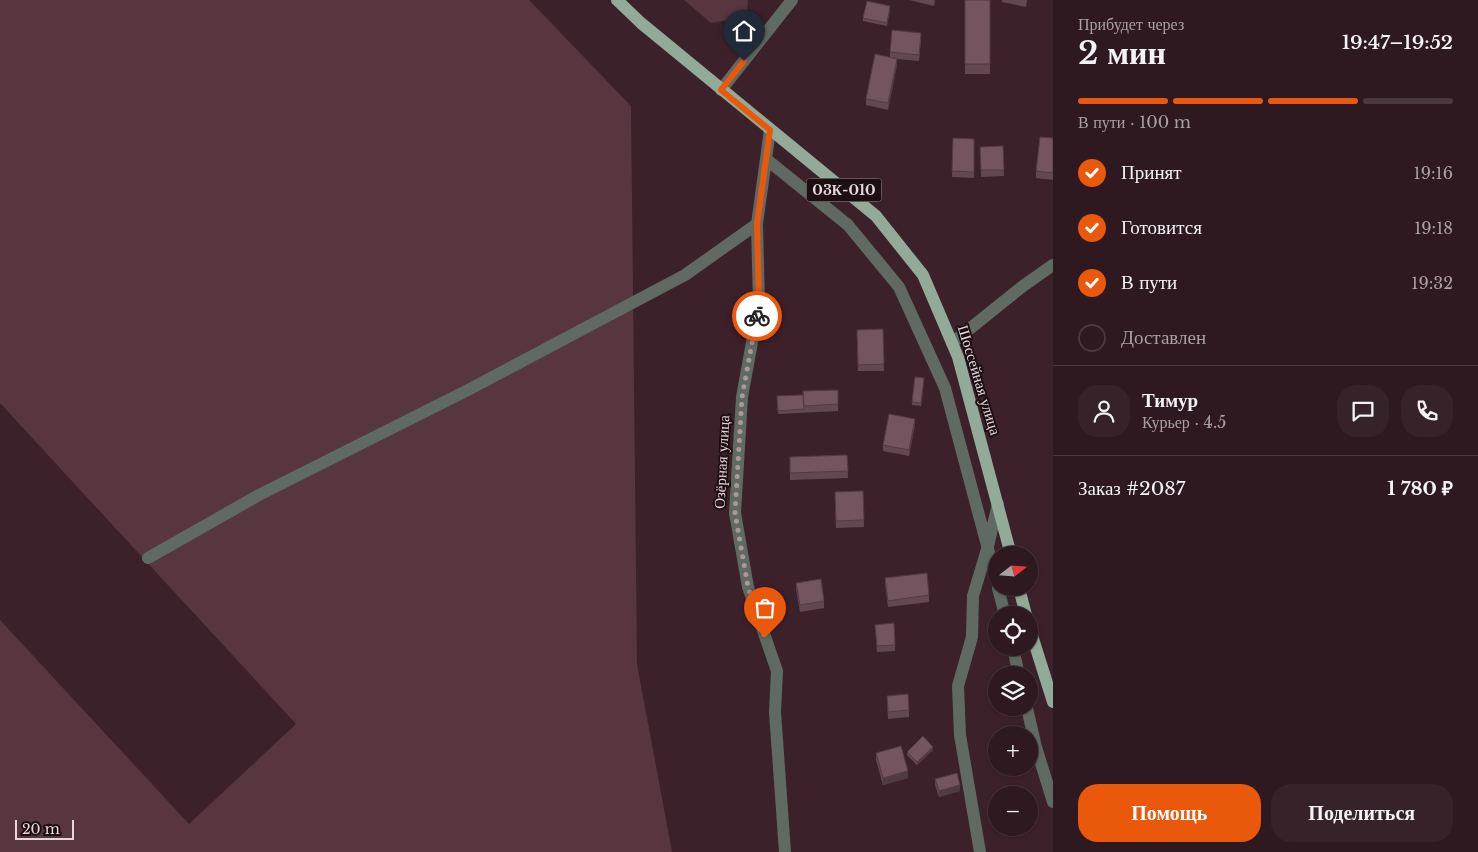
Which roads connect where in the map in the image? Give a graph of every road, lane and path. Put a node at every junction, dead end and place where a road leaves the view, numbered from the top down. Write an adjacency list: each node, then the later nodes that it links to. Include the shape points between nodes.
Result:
1 (617, 0): 3 (main road, 03К-010)
2 (792, 0): 3 (street)
3 (721, 90): 4 (main road, Шоссейная улица / 03К-010)
4 (770, 130): 5 (street, Озёрная улица); 8 (main road, Шоссейная улица / 03К-010, via 876,216 923,275)
5 (766, 159): 6 (street, Озёрная улица); 10 (street, via 848,225 899,287 945,388)
6 (757, 224): 12 (street, via 685,275 466,391 259,495); 17 (street, Озёрная улица, via 759,304 742,397 735,513 748,587 777,672 775,712)
7 (1053, 265): 8 (street)
8 (952, 343): 9 (main road, Шоссейная улица / 03К-010)
9 (998, 504): 10 (street); 11 (main road, Шоссейная улица / 03К-010)
10 (988, 546): 18 (street, via 973,596 972,637 958,686 960,735)
11 (1009, 546)
12 (148, 558)
13 (1038, 654): 14 (main road)
14 (1053, 702)
15 (1029, 716): 16 (street)
16 (1053, 802)
17 (785, 852)
18 (980, 852)

